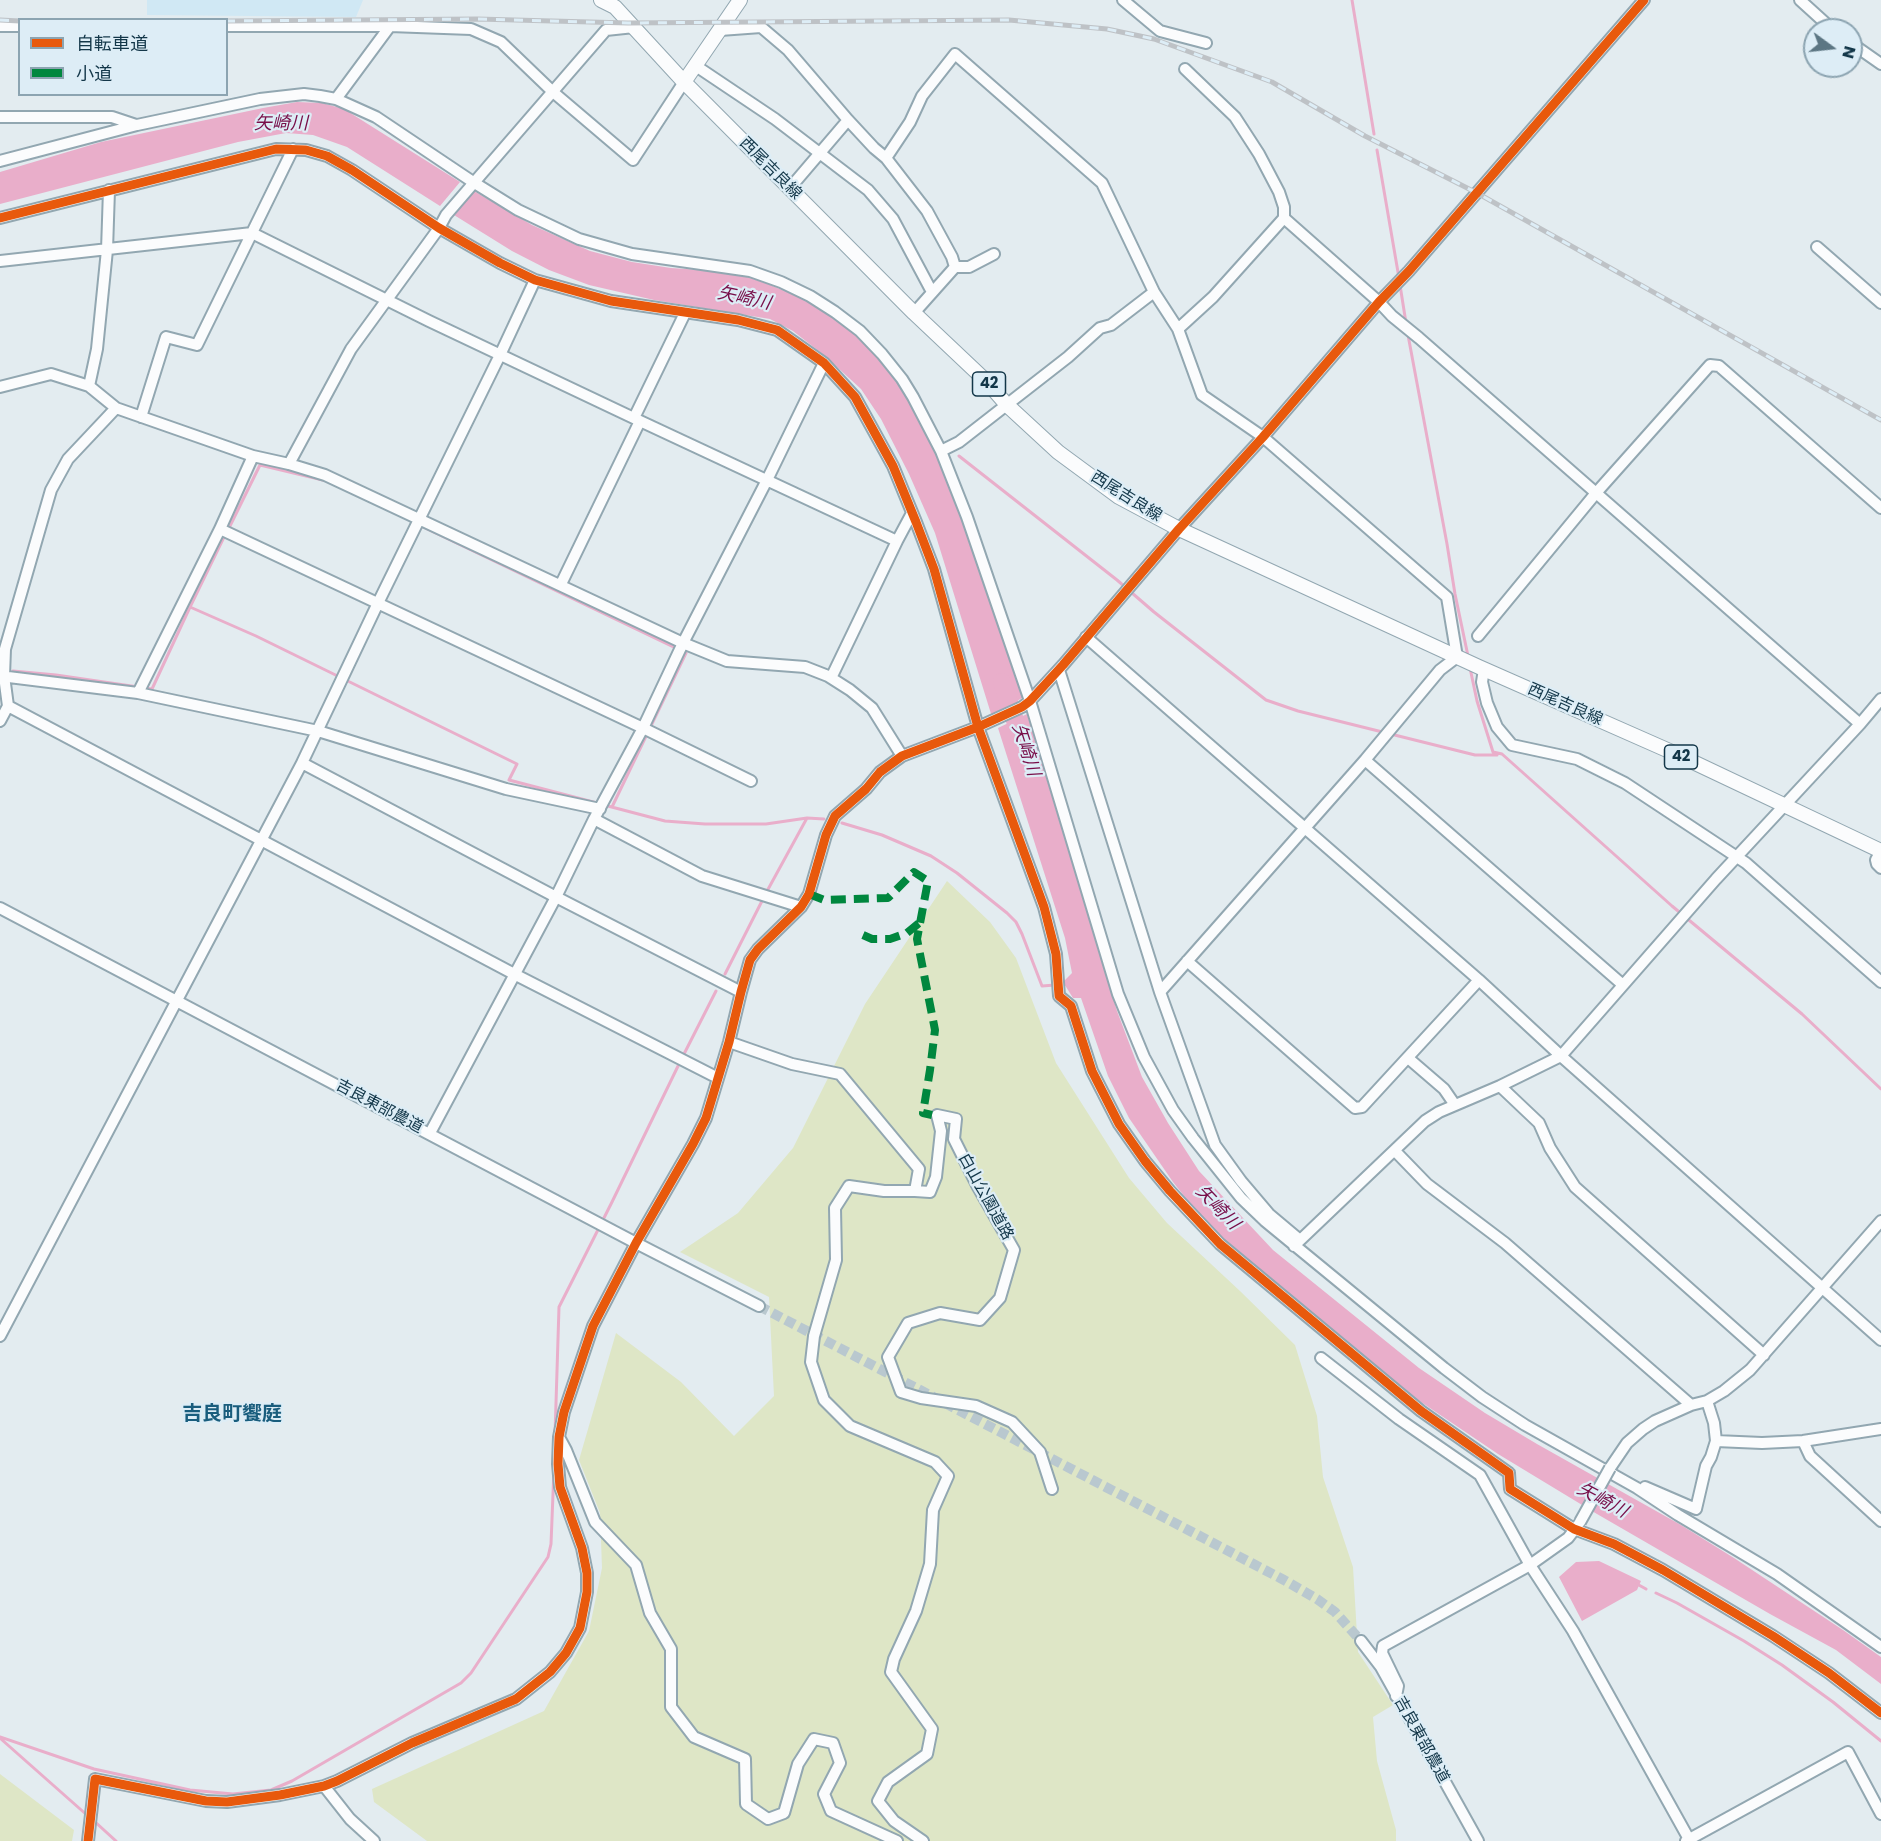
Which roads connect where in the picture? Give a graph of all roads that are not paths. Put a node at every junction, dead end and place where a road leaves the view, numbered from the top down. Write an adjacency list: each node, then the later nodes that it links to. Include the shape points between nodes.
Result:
1 (601, 0): 6 (main road, 西尾吉良線 / 42)
2 (740, 0): 13 (main road)
3 (1123, 0): 14 (street, via 1160,31)
4 (1644, 0): 45 (street)
5 (1800, 0): 7 (street)
6 (617, 4): 12 (main road, 西尾吉良線 / 42)
7 (1820, 18)
8 (0, 26): 9 (street)
9 (18, 26)
10 (228, 26): 11 (street)
11 (390, 26): 20 (street, via 461,28 483,34 501,42); 21 (street)
12 (634, 27): 19 (main road, 西尾吉良線 / 42); 20 (street, via 606,30)
13 (720, 30): 17 (main road); 23 (street, via 761,27 788,50)
14 (1206, 43)
15 (1863, 51): 16 (street)
16 (1881, 64)
17 (696, 66): 19 (main road); 26 (street)
18 (1185, 69): 33 (street, via 1235,117 1280,192)
19 (684, 82): 20 (street, via 633,160); 30 (main road, 西尾吉良線 / 42)
20 (553, 92): 29 (street)
21 (336, 99): 24 (street, via 304,94 260,99); 29 (street, via 376,117)
22 (0, 117): 24 (street, via 112,117)
23 (848, 120): 26 (street); 27 (street)
24 (137, 125): 28 (street)
25 (293, 149): 31 (street, via 276,149); 34 (street, via 315,152 352,170); 35 (street)
26 (820, 152): 30 (street); 42 (street, via 868,190 893,219)
27 (886, 158): 40 (street, via 927,211); 43 (street, via 922,96 956,54 1102,183)
28 (0, 161)
29 (470, 186): 34 (street); 59 (street, via 579,239 632,254 750,271 810,296 860,331 882,354 913,397)
30 (790, 188): 48 (main road, 西尾吉良線 / 42)
31 (110, 190): 32 (street); 37 (street)
32 (0, 218)
33 (1284, 218): 45 (street); 49 (street, via 1213,297)
34 (439, 228): 41 (street); 44 (street)
35 (252, 233): 37 (street); 44 (street); 56 (street, via 197,345 166,337)
36 (1817, 247): 46 (street)
37 (107, 250): 39 (street); 52 (street, via 97,349)
38 (994, 254): 40 (street, via 969,267)
39 (0, 261)
40 (955, 267): 42 (street)
41 (535, 280): 47 (street, via 611,301); 50 (street)
42 (932, 292): 48 (street)
43 (1154, 292): 49 (street); 54 (street, via 1111,325 1100,328)
44 (386, 299): 50 (street); 61 (street, via 351,349)
45 (1383, 299): 58 (street); 63 (street, via 1392,316)
46 (1881, 303)
47 (686, 313): 51 (street, via 777,330); 57 (street)
48 (914, 313): 54 (main road, 西尾吉良線 / 42)
49 (1178, 329): 58 (street, via 1202,396)
50 (500, 355): 57 (street); 66 (street)
51 (824, 363): 62 (street); 65 (street, via 855,397 893,466)
52 (89, 386): 53 (street, via 51,374); 55 (street)
53 (0, 387)
54 (1007, 405): 59 (street); 68 (main road, 西尾吉良線 / 42, via 1058,452 1119,497)
55 (116, 408): 56 (street); 78 (street, via 68,459 51,490 5,649)
56 (141, 417): 60 (street)
57 (637, 420): 62 (street); 70 (street)
58 (1263, 437): 68 (street); 75 (street, via 1447,597)
59 (941, 451): 82 (street, via 967,517)
60 (253, 456): 61 (street); 67 (street)
61 (289, 464): 66 (street, via 325,475)
62 (767, 480): 69 (street); 74 (street)
63 (1596, 493): 64 (street, via 1710,364 1719,366); 72 (street); 85 (street)
64 (1881, 508)
65 (912, 513): 69 (street); 86 (street, via 934,569)
66 (418, 519): 70 (street); 71 (street)
67 (220, 529): 71 (street); 80 (street)
68 (1179, 529): 73 (street); 75 (main road, 西尾吉良線 / 42)
69 (897, 541): 79 (street)
70 (561, 585): 74 (street)
71 (378, 603): 87 (street); 88 (street)
72 (1478, 636)
73 (1086, 637): 77 (street); 95 (street)
74 (683, 643): 79 (street, via 727,661 805,667); 87 (street)
75 (1457, 657): 76 (main road, 西尾吉良線 / 42); 90 (street, via 1440,670)
76 (1482, 668): 93 (main road, 西尾吉良線 / 42); 98 (street, via 1482,682 1497,727 1512,745 1577,759 1625,783)
77 (1059, 670): 82 (street); 109 (street)
78 (2, 676): 80 (street); 83 (street)
79 (831, 678): 89 (street, via 872,708)
80 (138, 693): 88 (street)
81 (1881, 699): 85 (street)
82 (1026, 704): 86 (street); 122 (street, via 1118,994 1144,1057 1192,1138 1241,1198)
83 (8, 706): 84 (street); 96 (street)
84 (0, 721)
85 (1860, 724): 93 (street)
86 (978, 727): 89 (street); 138 (street, via 1044,907 1056,954 1059,996 1071,1006 1092,1071 1119,1124 1145,1161 1220,1244 1421,1411 1509,1473 1510,1489)
87 (643, 728): 92 (street); 94 (street)
88 (318, 731): 91 (street); 94 (street)
89 (902, 756): 101 (street, via 835,816)
90 (1365, 760): 95 (street); 107 (street)
91 (302, 763): 96 (street); 100 (street)
92 (751, 781)
93 (1784, 806): 97 (main road, 西尾吉良線 / 42); 98 (street)
94 (597, 814): 100 (street); 101 (street, via 702,876)
95 (1304, 827): 103 (street); 105 (street)
96 (261, 840): 104 (street); 110 (street)
97 (1881, 851): 99 (street, via 1876,860)
98 (1736, 858): 106 (street); 107 (street)
99 (1881, 868)
100 (556, 897): 104 (street); 108 (street)
101 (801, 907): 108 (street, via 750,960)
102 (0, 908): 110 (street, 吉良東部農道)
103 (1187, 961): 109 (street); 113 (street, via 1355,1108 1362,1107)
104 (516, 975): 114 (street); 117 (street)
105 (1479, 980): 112 (street); 113 (street)
106 (1881, 982)
107 (1623, 985): 112 (street)
108 (741, 992): 111 (street)
109 (1160, 992): 122 (street, via 1215,1145 1240,1181)
110 (176, 1001): 117 (street, 吉良東部農道); 125 (street)
111 (729, 1042): 114 (street); 119 (street, via 792,1064 840,1074 919,1169)
112 (1561, 1056): 115 (street); 123 (street)
113 (1408, 1058): 116 (street, via 1444,1089)
114 (718, 1078): 121 (street, via 706,1118)
115 (1500, 1086): 116 (street); 127 (street, via 1539,1123 1575,1187)
116 (1455, 1105): 118 (street, via 1425,1121)
117 (430, 1133): 121 (street, 吉良東部農道)
118 (1395, 1151): 122 (street); 130 (street, via 1427,1184 1505,1243)
119 (915, 1191): 136 (street, 白山公園道路, via 930,1192 936,1177 941,1131 937,1115 956,1119 954,1139 1014,1250 1000,1298 980,1320 940,1313 908,1323 888,1357 901,1392 976,1406 1012,1422 1040,1452); 150 (street, via 849,1186 835,1208 836,1260 814,1336 811,1362 824,1400 850,1426 935,1462 948,1476 933,1510 930,1564 891,1672 932,1729 927,1754 888,1782 878,1801 894,1821)
120 (1881, 1221): 123 (street)
121 (636, 1243): 124 (street, 吉良東部農道); 132 (street, via 593,1326)
122 (1297, 1243): 135 (street, via 1482,1397)
123 (1822, 1288): 126 (street); 127 (street)
124 (759, 1306)
125 (0, 1336)
126 (1881, 1340)
127 (1764, 1355): 129 (street, via 1737,1381)
128 (1321, 1358): 139 (street, via 1480,1475)
129 (1707, 1401): 130 (street); 133 (street)
130 (1691, 1405): 138 (street, bridge, via 1660,1418 1627,1443)
131 (1881, 1429): 134 (street)
132 (559, 1437): 144 (street, via 560,1487 587,1573 585,1611 566,1653 516,1699); 149 (street, via 595,1522 636,1565 650,1613 671,1649 671,1707 694,1737 745,1759 746,1804 768,1819 784,1813 798,1764 814,1740 833,1743 840,1763 824,1794 831,1811)
133 (1716, 1441): 134 (street); 135 (street, via 1696,1509 1645,1487)
134 (1803, 1441): 137 (street, via 1810,1456)
135 (1637, 1488): 141 (street, via 1777,1574)
136 (1052, 1489)
137 (1881, 1521)
138 (1577, 1526): 139 (street, via 1569,1538); 143 (street, via 1773,1635)
139 (1530, 1565): 142 (street, via 1383,1646 1382,1653 1398,1686); 146 (street, via 1573,1631)
140 (1361, 1641): 142 (street, 吉良東部農道)
141 (1881, 1647)
142 (1396, 1696): 151 (street, 吉良東部農道)
143 (1881, 1713)
144 (324, 1786): 147 (street, via 238,1801 206,1802 95,1779); 148 (street)
145 (1881, 1814): 146 (street, via 1848,1752)
146 (1688, 1840)
147 (88, 1841)
148 (374, 1841)
149 (897, 1841)
150 (923, 1841)
151 (1478, 1841)

